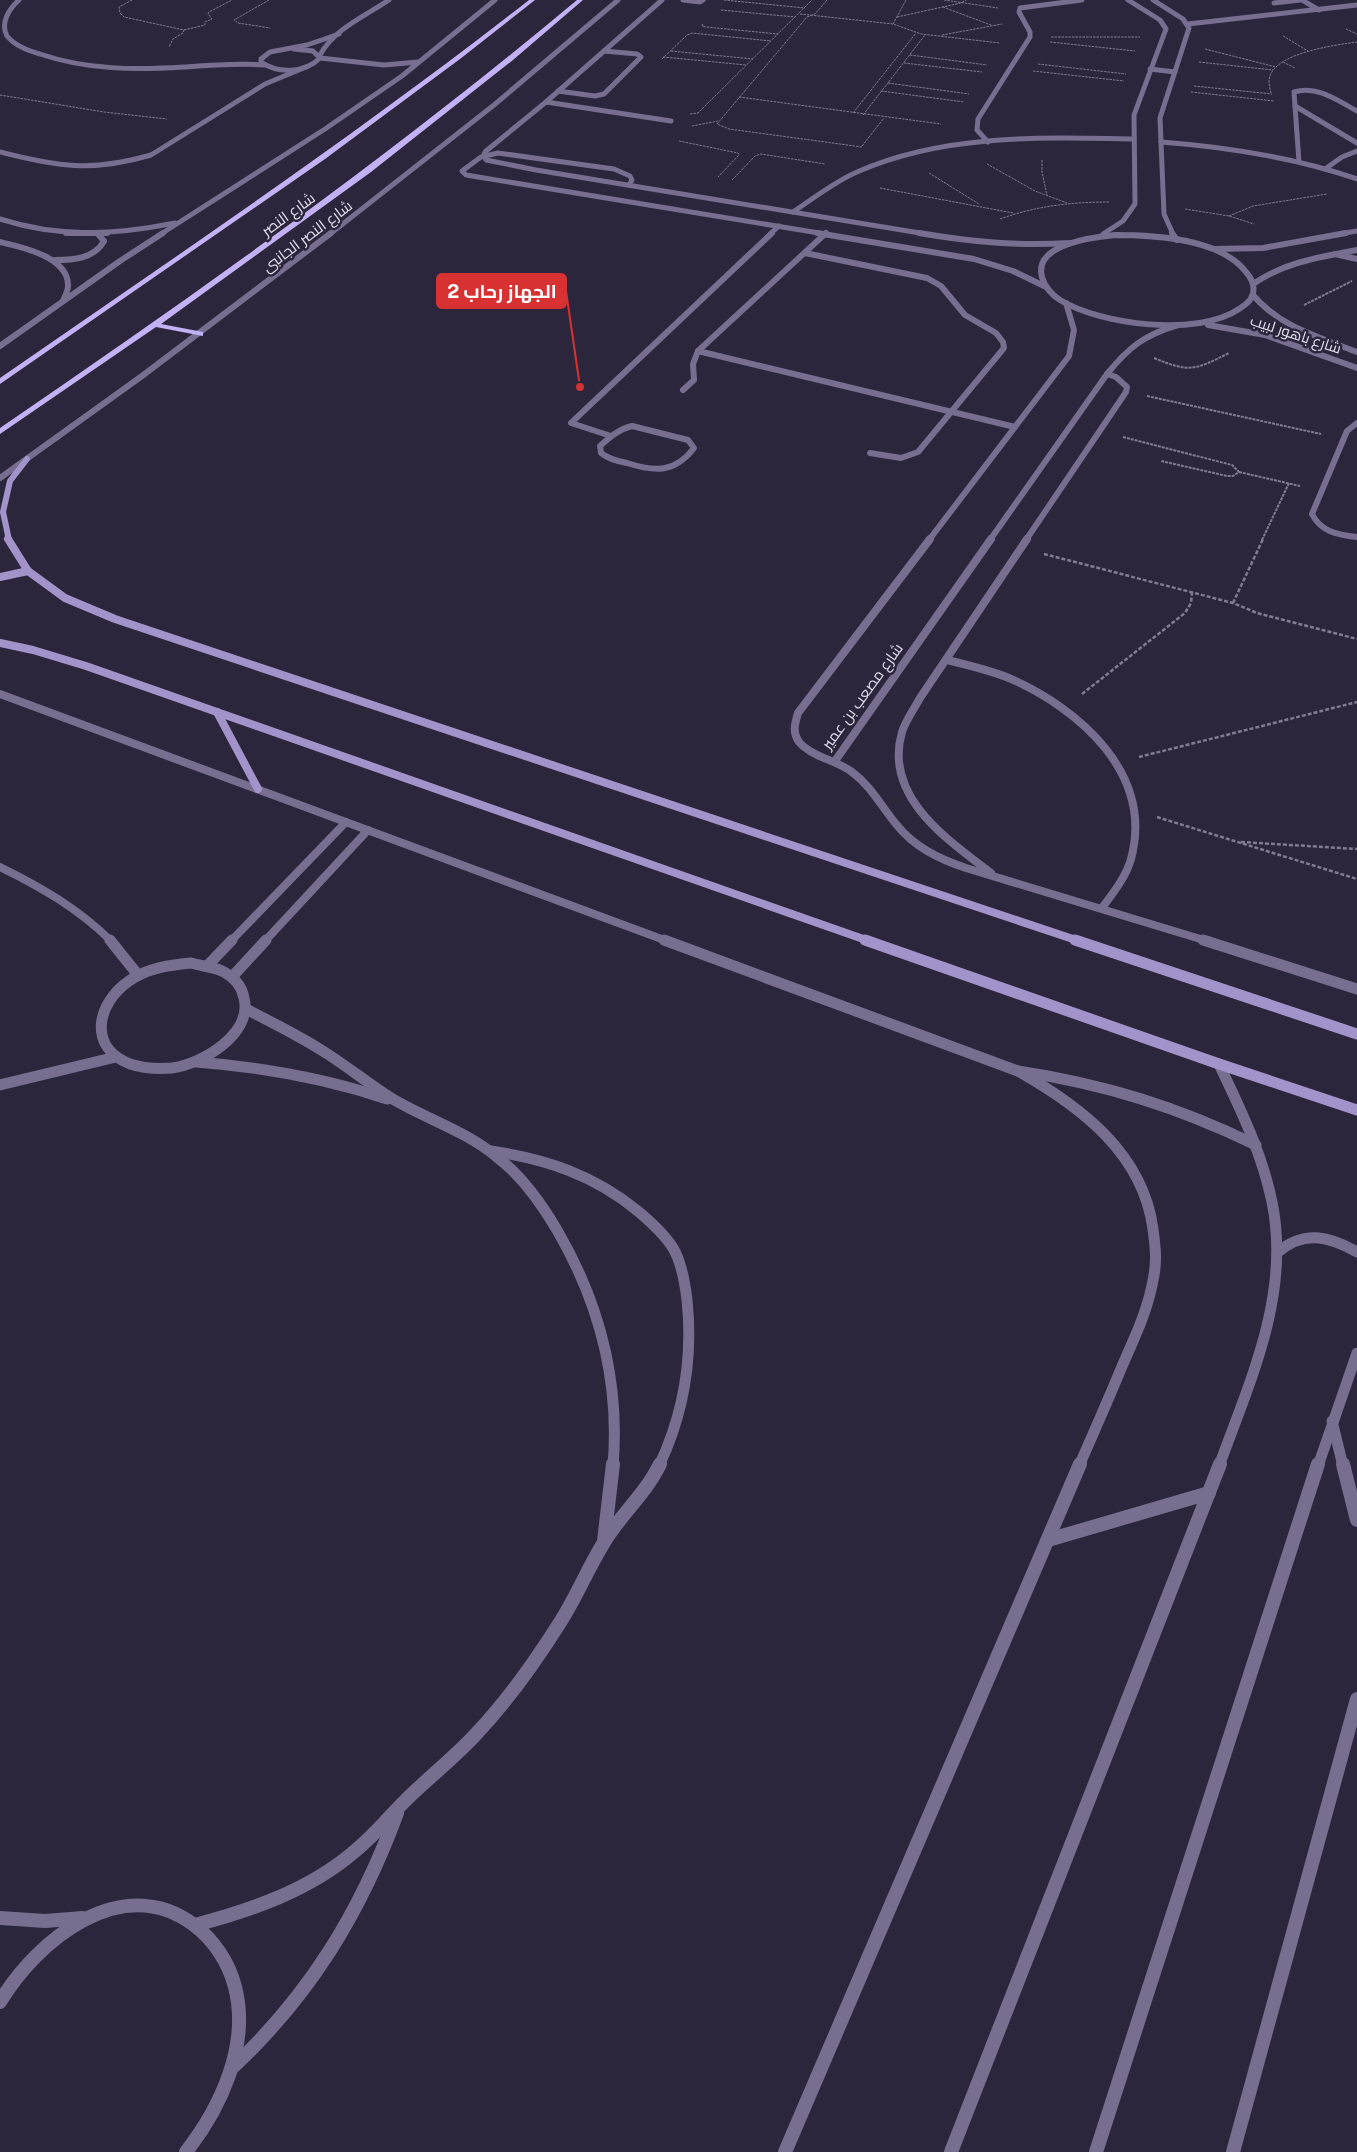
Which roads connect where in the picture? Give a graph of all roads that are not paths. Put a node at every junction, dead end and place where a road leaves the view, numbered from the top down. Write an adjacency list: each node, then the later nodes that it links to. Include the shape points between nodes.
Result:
1 (19, 0): 25 (street, via 8,10 3,27 15,43 43,56 86,65 139,68)
2 (389, 0): 19 (street)
3 (495, 0): 24 (street)
4 (532, 0): 90 (main road, شارع النصر, via 323,158)
5 (580, 0): 82 (main road, شارع النصر, via 386,157)
6 (618, 0): 84 (street, شارع النصر الجانبى, via 387,191)
7 (662, 0): 21 (street)
8 (683, 0): 9 (street)
9 (703, 0)
10 (1082, 0): 41 (street, via 1020,8 1030,38 978,119 976,128)
11 (1128, 0): 29 (street, via 1163,23 1166,30)
12 (1153, 0): 18 (street)
13 (1301, 0): 14 (street); 16 (street)
14 (1272, 1): 17 (street)
15 (1357, 6): 16 (street)
16 (1319, 10): 17 (street)
17 (1291, 13): 18 (street)
18 (1188, 24): 32 (street)
19 (339, 34): 20 (street); 23 (street, via 326,44)
20 (294, 49): 22 (street); 23 (street, via 311,50)
21 (604, 51): 35 (street); 35 (street, via 641,57 604,94 595,96)
22 (264, 55): 25 (street); 26 (street, via 261,58)
23 (320, 58): 24 (street, via 384,65); 27 (street); 30 (street)
24 (418, 62): 33 (street)
25 (224, 63): 26 (street)
26 (264, 65): 28 (street)
27 (306, 67): 28 (street); 34 (street)
28 (270, 68): 34 (street, via 270,79)
29 (1150, 69): 32 (street); 40 (street, via 1134,115)
30 (389, 70)
31 (396, 72): 33 (street)
32 (1175, 72): 42 (street, via 1160,118)
33 (402, 76): 59 (street)
34 (265, 84): 45 (street, via 152,155 109,166 63,167)
35 (558, 91): 36 (street)
36 (546, 102): 39 (street); 46 (street)
37 (1295, 105): 38 (street, via 1294,92 1314,90); 43 (street); 47 (street)
38 (1357, 111)
39 (671, 121)
40 (1134, 139): 41 (street, via 1049,138); 65 (street, via 1135,204 1123,221)
41 (988, 142): 57 (street, via 883,162 839,182)
42 (1161, 142): 47 (street, via 1217,146); 67 (street, via 1163,206 1166,223)
43 (1357, 143)
44 (1357, 151): 48 (street)
45 (0, 152)
46 (484, 154): 49 (street, via 491,162); 53 (street, via 474,159 462,173); 54 (street, via 505,152 614,169 630,176)
47 (1299, 162): 48 (street)
48 (1325, 169): 51 (street)
49 (536, 170): 50 (street); 54 (street)
50 (531, 175)
51 (1357, 179)
52 (526, 180): 53 (street)
53 (520, 184): 56 (street)
54 (629, 185): 57 (street)
55 (693, 207): 56 (street)
56 (688, 211): 61 (street)
57 (793, 212): 60 (street)
58 (0, 220): 63 (street, via 38,230)
59 (180, 222): 63 (street); 79 (street)
60 (872, 225): 66 (street); 69 (street, via 973,242)
61 (779, 226): 64 (street); 96 (street, via 571,423)
62 (1357, 231): 70 (street, via 1246,249)
63 (97, 233): 75 (street, via 104,241 97,250 78,258)
64 (826, 234): 66 (street); 72 (street)
65 (1100, 236): 67 (street, via 1138,235); 69 (street)
66 (861, 239): 77 (street, via 974,259 1013,271)
67 (1177, 240): 70 (street)
68 (0, 242): 75 (street)
69 (1070, 243): 77 (street, via 1049,254 1043,262 1041,270)
70 (1208, 248): 76 (street, via 1243,268)
71 (1357, 250): 73 (street)
72 (805, 253): 86 (street); 92 (street, via 927,278 941,286 956,308 969,319 999,335 1004,341 1004,348)
73 (1334, 254): 74 (street); 76 (street, via 1295,261)
74 (1357, 259)
75 (55, 260): 79 (street, via 67,275 68,292)
76 (1253, 284): 78 (street)
77 (1046, 287): 80 (street)
78 (1253, 295): 81 (street, via 1249,302 1229,316); 87 (street, شارع باهور لبيب, via 1279,318)
79 (62, 302): 85 (street)
80 (1066, 303): 83 (street, via 1117,321); 94 (street, شارع مصعب بن عمير, via 1074,324 1069,356)
81 (1197, 324): 83 (street); 88 (street, شارع باهور لبيب, via 1265,335)
82 (155, 325): 84 (main road); 95 (main road, شارع النصر)
83 (1178, 326): 89 (street, شارع مصعب بن عمير, via 1150,334 1128,347)
84 (200, 334): 98 (street, شارع النصر الجانبى)
85 (0, 346)
86 (698, 351): 91 (street, via 693,364 694,380); 92 (street)
87 (1357, 352)
88 (1357, 368)
89 (1106, 374): 104 (street, via 1123,382 1126,392); 107 (street, شارع مصعب بن عمير)
90 (0, 382)
91 (683, 390)
92 (951, 412): 94 (street); 97 (street, via 914,455 901,458)
93 (1357, 423): 100 (street, via 1350,427 1344,439 1312,514 1321,527)
94 (1015, 427): 107 (street, شارع مصعب بن عمير, via 798,713 793,724 794,735 803,746)
95 (0, 432)
96 (611, 436): 96 (street, via 622,428 642,427 688,440 694,448 676,466 657,470 601,454 600,446)
97 (870, 452)
98 (27, 459): 99 (street, شارع النصر الجانبى); 101 (main road, via 10,481 3,512 9,542)
99 (0, 478)
100 (1357, 537)
101 (28, 571): 102 (main road); 119 (main road, via 64,598 115,619)
102 (0, 578)
103 (0, 643): 106 (main road, via 58,657)
104 (946, 660): 112 (street, via 903,729 899,748 901,771 907,793 919,811 941,834); 113 (street, via 1014,680 1063,708 1102,743 1117,762 1129,786 1136,834 1131,859 1120,884)
105 (0, 694): 108 (street)
106 (217, 712): 108 (main road); 122 (main road)
107 (835, 761): 112 (street, via 861,778 889,818 912,842 958,866)
108 (258, 789): 109 (street)
109 (346, 822): 110 (street); 114 (street)
110 (368, 830): 116 (street); 123 (street)
111 (0, 867): 115 (street, via 60,898 88,919 112,942)
112 (996, 877): 113 (street)
113 (1102, 908): 117 (street)
114 (208, 965): 115 (street, via 191,962 173,964); 116 (street)
115 (138, 975): 120 (street, via 108,1000 102,1016 100,1031 105,1046)
116 (232, 977): 118 (street, via 245,994)
117 (1357, 989)
118 (246, 1009): 121 (street, via 231,1039); 125 (street, via 324,1052)
119 (1357, 1034)
120 (116, 1057): 121 (street, via 132,1065 152,1069); 124 (street)
121 (196, 1062): 125 (street, via 235,1064 312,1076)
122 (1220, 1064): 126 (main road); 127 (street)
123 (1018, 1071): 127 (street, via 1074,1079 1138,1095 1218,1125); 135 (street, via 1050,1087 1079,1108 1104,1131 1125,1158 1141,1187 1152,1218 1156,1250 1154,1282 1145,1313)
124 (0, 1085)
125 (400, 1103): 128 (street)
126 (1357, 1110)
127 (1256, 1145): 129 (street, via 1268,1179)
128 (491, 1151): 136 (street, via 543,1207 582,1275 597,1314 608,1355 616,1444 613,1492); 136 (street, via 555,1163 610,1189 634,1207 675,1251 688,1312 690,1345 679,1416 645,1491)
129 (1278, 1252): 130 (street, via 1294,1240 1318,1238 1342,1243); 133 (street, via 1269,1326)
130 (1357, 1252)
131 (1357, 1353): 132 (street)
132 (1332, 1421): 134 (street); 147 (street)
133 (1209, 1493): 135 (street); 146 (street)
134 (1357, 1520)
135 (1048, 1540): 145 (street)
136 (604, 1542): 138 (street, via 554,1634 522,1678 486,1723)
137 (1357, 1699): 148 (street)
138 (399, 1807): 141 (street, via 376,1833 320,1876 280,1898 238,1914); 143 (street, via 365,1893 341,1937 310,1983 274,2027)
139 (0, 1918): 140 (street, via 45,1921)
140 (86, 1918): 141 (street, via 115,1908 144,1906 171,1912); 142 (street, via 58,1934 31,1957)
141 (195, 1925): 143 (street, via 214,1944 229,1969 237,1999 238,2033)
142 (0, 2002)
143 (232, 2068): 144 (street, via 219,2103 200,2136)
144 (186, 2152)
145 (785, 2152)
146 (951, 2152)
147 (1096, 2152)
148 (1233, 2152)

